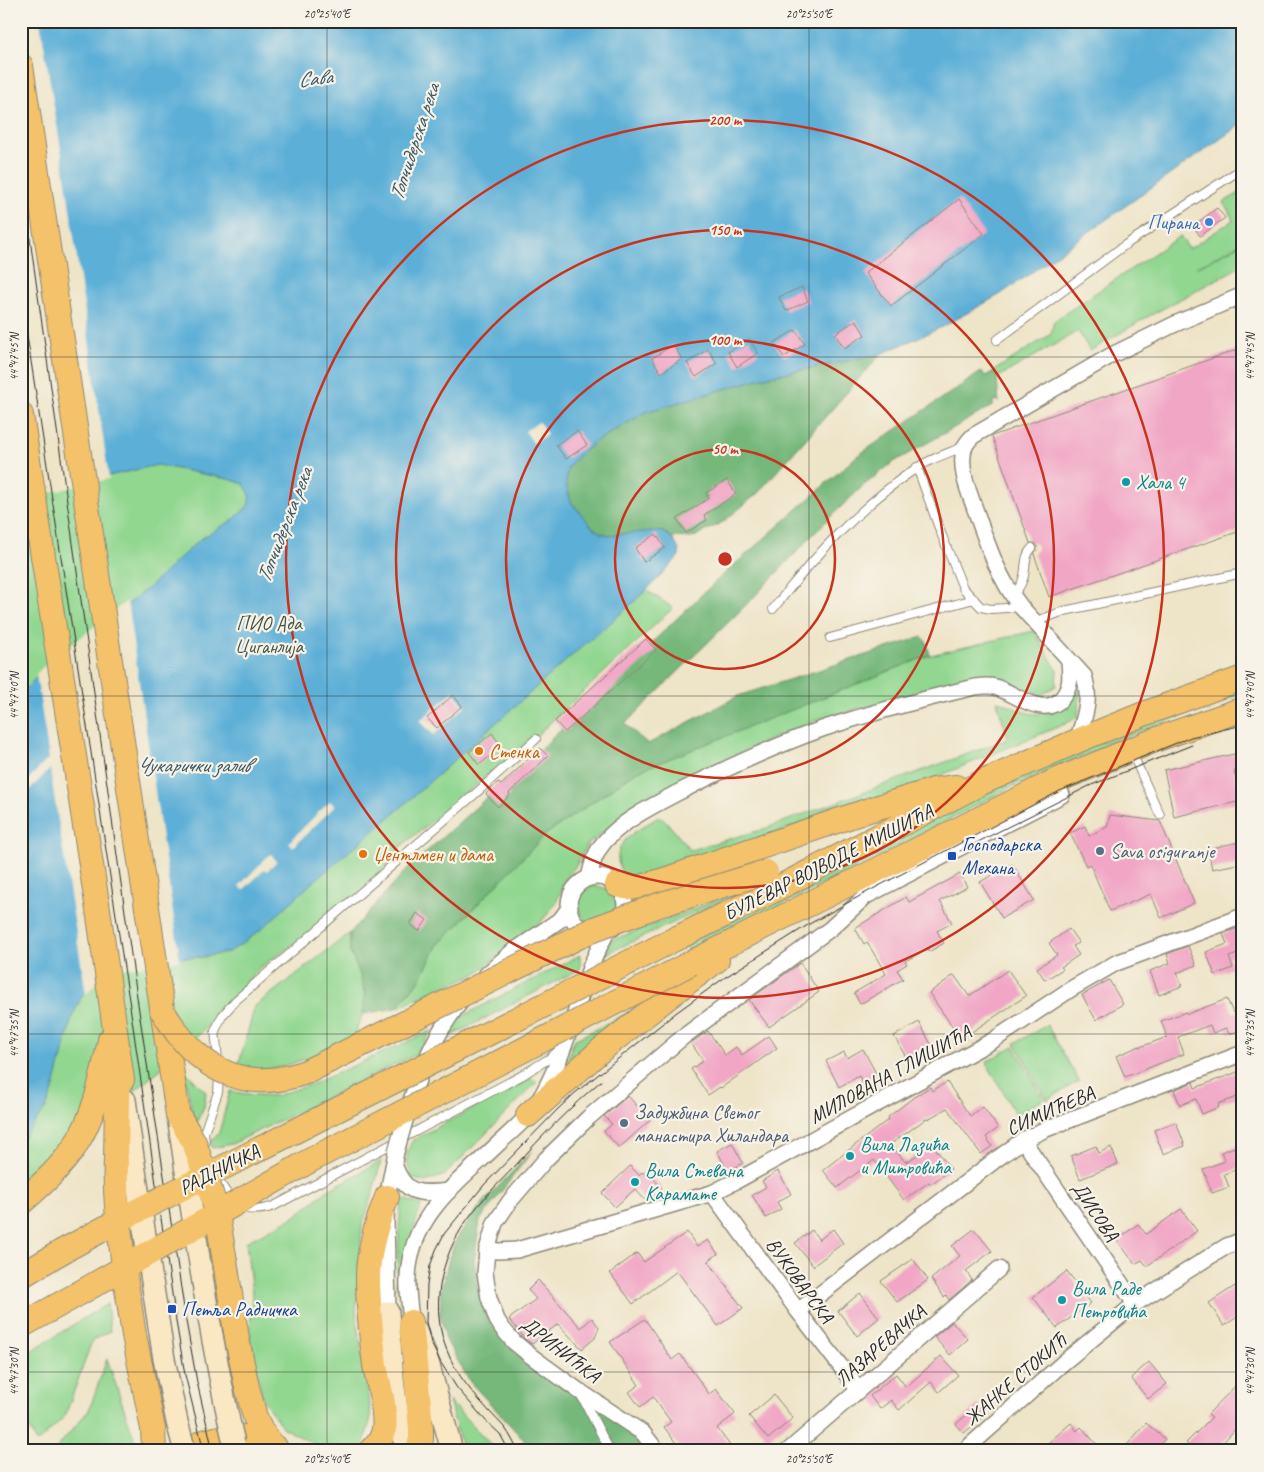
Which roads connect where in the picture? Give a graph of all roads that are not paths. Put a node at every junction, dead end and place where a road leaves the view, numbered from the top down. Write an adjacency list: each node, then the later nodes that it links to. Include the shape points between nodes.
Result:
1 (21, 66): 34 (main road)
2 (1243, 168): 4 (lane, via 1125,245)
3 (1243, 295): 6 (street, via 1112,355 973,436)
4 (997, 340)
5 (21, 415): 35 (main road)
6 (964, 446): 7 (lane); 11 (street, via 962,458 968,487 992,555)
7 (917, 467): 10 (lane, via 963,588); 12 (lane, via 875,499 826,547)
8 (1032, 548): 11 (lane, via 1026,556)
9 (1243, 573): 13 (lane, via 1064,611)
10 (974, 599): 11 (lane, via 990,609); 14 (lane)
11 (1016, 601): 13 (street)
12 (773, 609)
13 (1034, 622): 15 (street)
14 (830, 638)
15 (1069, 661): 19 (street, via 1084,676 1087,685 1087,709); 24 (street, via 1071,680 1068,688 1059,701 1051,705 1035,705 994,687 981,686 832,726 742,760 704,779 630,820)
16 (1243, 678): 19 (main road, БУЛЕВАР ВОЈВОДЕ МИШИЋА)
17 (1243, 708): 20 (main road, БУЛЕВАР ВОЈВОДЕ МИШИЋА)
18 (536, 739): 44 (lane, via 222,1016 215,1031 218,1092 204,1133)
19 (1077, 741): 22 (main road, БУЛЕВАР ВОЈВОДЕ МИШИЋА)
20 (1130, 750): 21 (main road, БУЛЕВАР ВОЈВОДЕ МИШИЋА); 23 (lane)
21 (1055, 782): 29 (main road, БУЛЕВАР ВОЈВОДЕ МИШИЋА); 52 (street, via 1062,795 866,896 830,929 655,1060 546,1159 494,1223)
22 (981, 783): 25 (main road, БУЛЕВАР ВОЈВОДЕ МИШИЋА); 27 (main road, via 917,795 638,888)
23 (1160, 815)
24 (605, 840): 26 (street); 27 (street, via 604,858)
25 (832, 860): 34 (main road, bridge, via 766,872 594,929 290,1078 272,1081 239,1078 210,1064 188,1045); 38 (main road, БУЛЕВАР ВОЈВОДЕ МИШИЋА, bridge)
26 (588, 878): 27 (street, via 601,877); 28 (street, via 576,886)
27 (612, 882): 32 (street, via 624,898 625,906 620,921)
28 (570, 907): 31 (street); 41 (street, via 561,919 495,967 452,1012 424,1062)
29 (786, 916): 41 (main road, БУЛЕВАР ВОЈВОДЕ МИШИЋА, bridge); 42 (main road, via 672,994 601,1050)
30 (1243, 916): 47 (street, МИЛОВАНА ГЛИШИЋА, via 1116,964 1071,989 992,1041)
31 (582, 927): 32 (street, via 594,932); 33 (street, via 589,944)
32 (608, 930): 33 (street)
33 (590, 966): 36 (street)
34 (162, 1010): 40 (main road)
35 (114, 1024): 39 (main road); 50 (main road, via 95,1104 85,1128 64,1161)
36 (564, 1045): 42 (street, via 550,1078); 46 (lane, via 515,1079 265,1210 251,1210 235,1204)
37 (1243, 1053): 43 (street, СИМИЋЕВА)
38 (419, 1068): 54 (main road, РАДНИЧКА, bridge, via 110,1225)
39 (122, 1080): 64 (main road, bridge, via 117,1098 117,1210); 65 (main road, bridge, via 159,1332)
40 (178, 1114): 63 (main road, bridge, via 194,1142 216,1209 237,1339 255,1417 261,1430); 66 (main road, bridge, via 208,1318)
41 (405, 1114): 45 (street, bridge); 59 (main road, РАДНИЧКА, bridge, via 311,1160)
42 (528, 1115): 48 (street)
43 (1023, 1140): 55 (street, ДИСОВА); 56 (street, СИМИЋЕВА)
44 (206, 1149)
45 (395, 1158): 48 (street, via 402,1182 413,1190); 49 (street)
46 (211, 1165)
47 (712, 1192): 52 (street, МИЛОВАНА ГЛИШИЋА, via 517,1250); 56 (street, ВУКОВАРСКА)
48 (444, 1196): 58 (street, via 429,1213 412,1252 408,1287)
49 (387, 1197): 57 (main road, via 373,1238 368,1272)
50 (21, 1203)
51 (1243, 1240): 55 (street, ЖАНКЕ СТОКИЋ, via 1214,1254)
52 (486, 1250): 61 (street, ДРИНИЋКА, via 489,1298 497,1320 514,1342)
53 (998, 1269): 60 (street, ЛАЗАРЕВАЧКА)
54 (21, 1276)
55 (1135, 1304): 74 (street, ЖАНКЕ СТОКИЋ)
56 (798, 1311): 60 (street, ВУКОВАРСКА)
57 (379, 1314): 67 (main road, via 384,1426 382,1436); 68 (main road, via 391,1354 396,1400)
58 (411, 1322): 69 (main road, via 422,1428); 70 (main road, via 423,1348)
59 (21, 1326)
60 (858, 1389): 73 (street, ЛАЗАРЕВАЧКА)
61 (579, 1391): 71 (lane); 72 (street, ДРИНИЋКА, via 643,1432)
62 (1243, 1446): 75 (street)
63 (277, 1448): 65 (main road, via 258,1439 228,1436 205,1441)
64 (154, 1451)
65 (184, 1451)
66 (236, 1451)
67 (370, 1451)
68 (407, 1451)
69 (418, 1451)
70 (452, 1451)
71 (610, 1451)
72 (657, 1451)
73 (788, 1451)
74 (964, 1451)
75 (1238, 1451)

